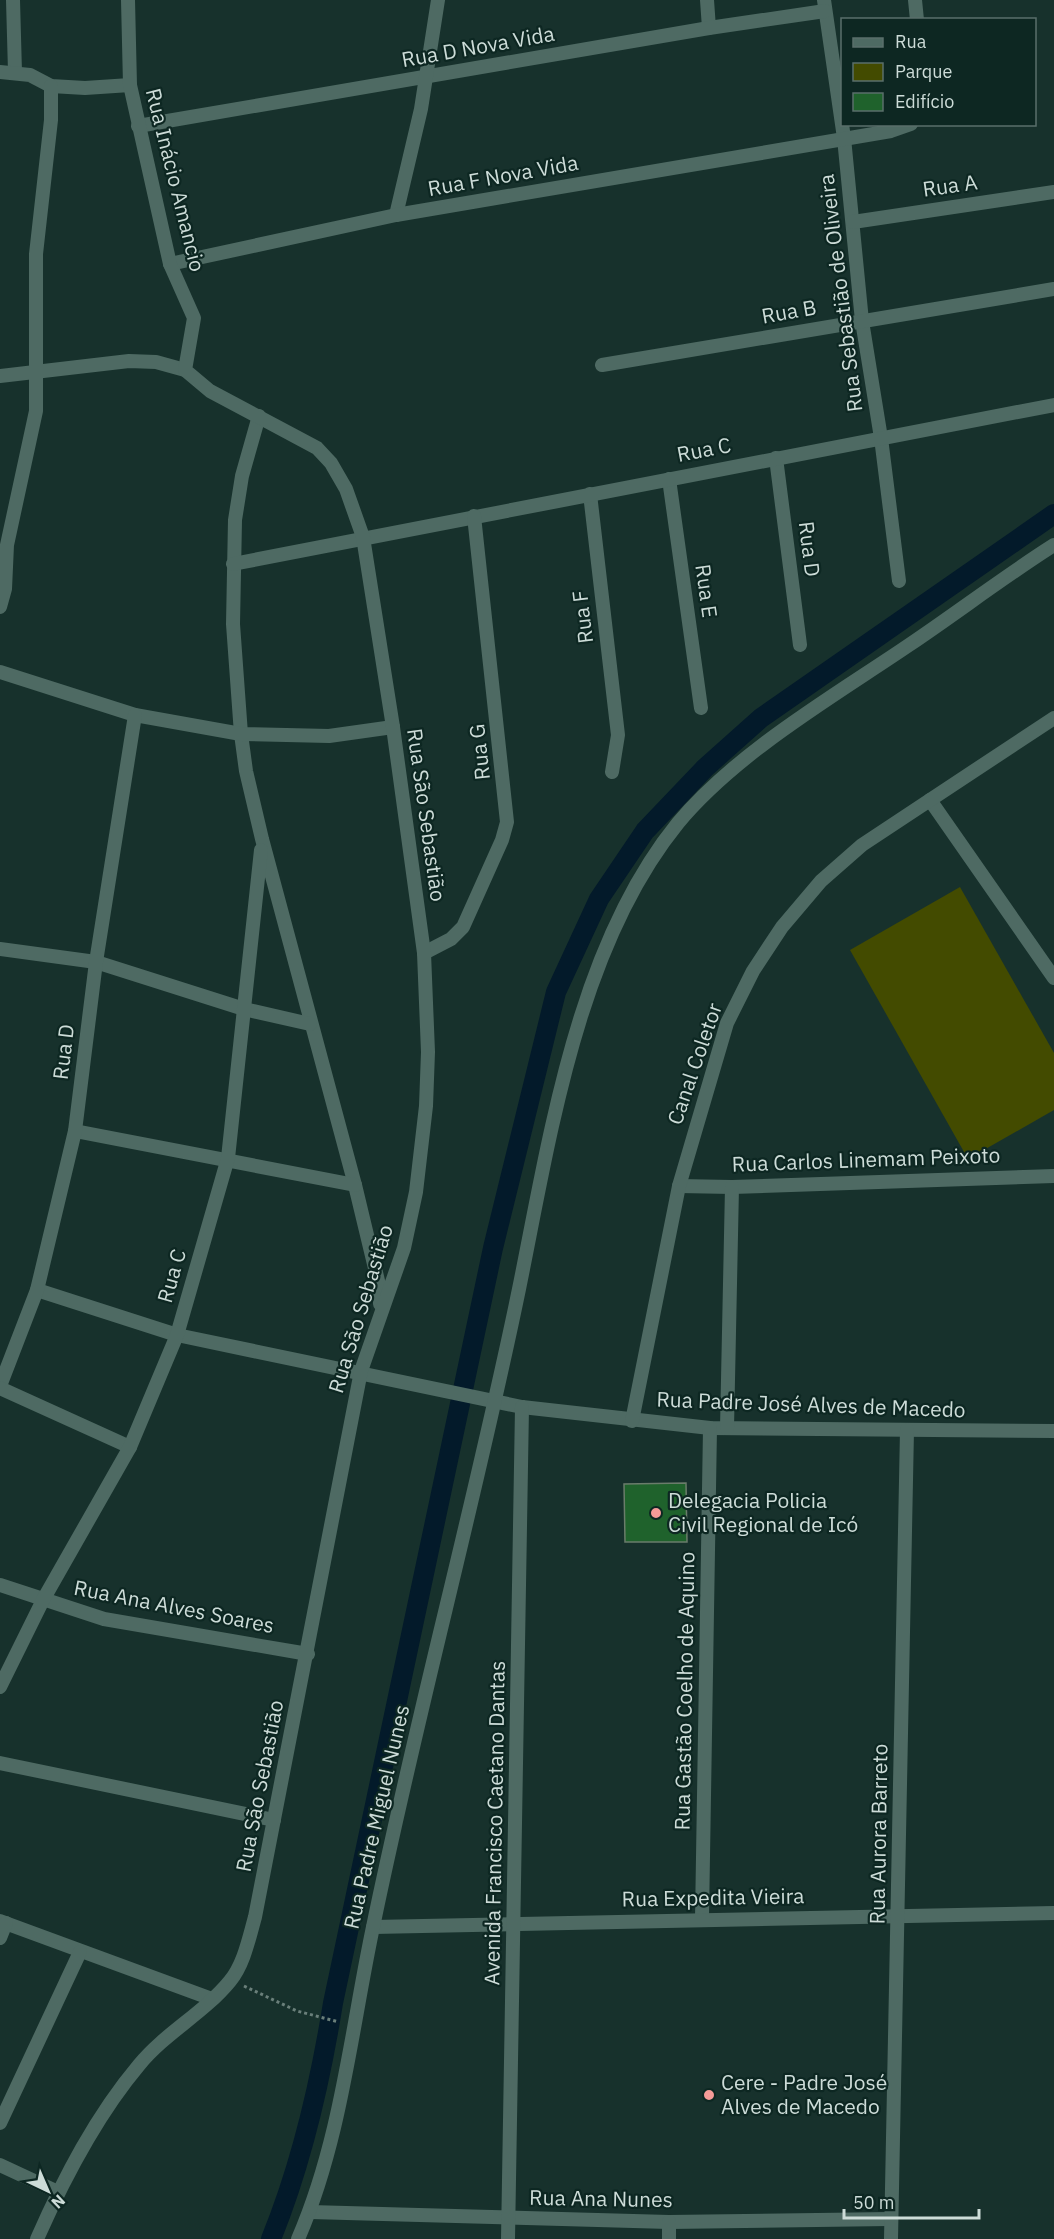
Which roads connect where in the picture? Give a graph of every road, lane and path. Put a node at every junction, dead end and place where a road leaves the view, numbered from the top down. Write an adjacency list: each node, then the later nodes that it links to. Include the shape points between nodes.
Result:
1 (13, 0): 10 (street)
2 (128, 0): 12 (street, Rua Inácio Amancio)
3 (438, 0): 11 (street)
4 (707, 0): 8 (street)
5 (915, 0): 7 (street)
6 (825, 6): 8 (street, Rua D Nova Vida); 14 (street, Rua Sebastião de Oliveira)
7 (917, 18)
8 (709, 28): 11 (street, Rua D Nova Vida)
9 (0, 72): 10 (street)
10 (15, 72): 13 (street)
11 (425, 78): 15 (street, Rua D Nova Vida); 20 (street, via 414,145)
12 (130, 85): 13 (street); 15 (street, Rua Inácio Amancio)
13 (51, 86): 27 (street, via 51,120 37,233)
14 (841, 117)
15 (138, 126): 22 (street, Rua Inácio Amancio)
16 (842, 126): 18 (street, Rua Sebastião de Oliveira)
17 (901, 126): 18 (street, Rua F Nova Vida)
18 (844, 138): 20 (street, Rua F Nova Vida); 21 (street, Rua Sebastião de Oliveira)
19 (1054, 192): 21 (street, Rua A)
20 (396, 215): 22 (street, Rua F Nova Vida)
21 (853, 222): 24 (street, Rua Sebastião de Oliveira)
22 (170, 264): 26 (street, Rua Inácio Amancio, via 194,318)
23 (1054, 288): 24 (street, Rua B)
24 (862, 321): 25 (street, Rua B); 31 (street, Rua Sebastião de Oliveira)
25 (602, 365)
26 (185, 370): 27 (street, via 156,362 129,361); 30 (street, Rua São Sebastião, via 210,391)
27 (35, 371): 28 (street); 40 (street, via 36,411 7,545)
28 (0, 376)
29 (1054, 405): 31 (street, Rua C)
30 (259, 416): 36 (street, Rua São Sebastião, via 317,448 332,463); 38 (street, via 242,476)
31 (881, 438): 32 (street, Rua C); 39 (street, Rua Sebastião de Oliveira)
32 (776, 458): 33 (street, Rua C); 42 (street, Rua D)
33 (669, 479): 34 (street, Rua C); 44 (street, Rua E)
34 (590, 494): 35 (street, Rua C); 49 (street, Rua F, via 618,735)
35 (474, 516): 36 (street, Rua C); 53 (street, Rua G, via 507,822 463,927 452,939)
36 (363, 537): 38 (street, Rua C); 47 (street, Rua São Sebastião)
37 (1054, 545): 69 (street, Rua Padre Miguel Nunes, via 765,745 720,780 680,821 660,849 625,908 588,993 566,1075)
38 (233, 564): 48 (street)
39 (899, 581)
40 (2, 589): 41 (street)
41 (0, 607)
42 (800, 645)
43 (0, 672): 45 (street)
44 (701, 708)
45 (135, 715): 48 (street); 54 (street, Rua D)
46 (1054, 718): 50 (street, Canal Coletor)
47 (393, 727): 48 (street, via 329,736); 53 (street, Rua São Sebastião)
48 (241, 734): 51 (street)
49 (612, 772)
50 (930, 800): 55 (street); 62 (street, Canal Coletor, via 862,845 821,881 782,927 753,971 727,1023)
51 (262, 839): 56 (street, Rua C); 57 (street)
52 (0, 949): 54 (street)
53 (424, 954): 65 (street, Rua São Sebastião, via 428,1052 416,1192 404,1248)
54 (96, 962): 56 (street); 58 (street, Rua D)
55 (1054, 978)
56 (244, 1009): 57 (street); 59 (street, Rua C)
57 (309, 1024): 61 (street)
58 (75, 1131): 59 (street); 64 (street, Rua D)
59 (228, 1158): 61 (street); 66 (street, Rua C)
60 (1054, 1176): 63 (street, Rua Carlos Linemam Peixoto)
61 (355, 1185): 65 (street, via 380,1285)
62 (680, 1186): 63 (street, Rua Carlos Linemam Peixoto); 71 (street, Canal Coletor)
63 (732, 1187): 73 (street)
64 (37, 1290): 66 (street, Rua Padre José Alves de Macedo); 68 (street, Rua D)
65 (380, 1315): 67 (street, Rua São Sebastião)
66 (177, 1335): 67 (street, Rua Padre José Alves de Macedo); 76 (street, Rua C)
67 (361, 1371): 69 (street, Rua Padre José Alves de Macedo); 79 (street, Rua São Sebastião)
68 (0, 1387): 76 (street)
69 (495, 1402): 70 (street, Rua Padre José Alves de Macedo); 88 (street, Rua Padre Miguel Nunes)
70 (522, 1407): 71 (street, Rua Padre José Alves de Macedo); 87 (street, Avenida Francisco Caetano Dantas)
71 (632, 1421): 72 (street, Rua Padre José Alves de Macedo)
72 (710, 1428): 73 (street, Rua Padre José Alves de Macedo); 85 (street, Rua Gastão Coelho de Aquino)
73 (727, 1428): 74 (street, Rua Padre José Alves de Macedo)
74 (907, 1430): 75 (street, Rua Padre José Alves de Macedo); 84 (street, Rua Aurora Barreto)
75 (1054, 1431)
76 (130, 1447): 78 (street, Rua C)
77 (0, 1585): 78 (street, Rua Ana Alves Soares)
78 (43, 1600): 79 (street, Rua Ana Alves Soares, via 104,1619); 80 (street, Rua C)
79 (308, 1654): 82 (street, Rua São Sebastião)
80 (0, 1687)
81 (0, 1763): 82 (street)
82 (274, 1820): 91 (street, Rua São Sebastião, via 255,1917 245,1952)
83 (1054, 1913): 84 (street, Rua Expedita Vieira)
84 (899, 1916): 85 (street, Rua Expedita Vieira); 99 (street, Rua Aurora Barreto)
85 (702, 1918): 87 (street, Rua Expedita Vieira)
86 (3, 1922): 89 (street); 90 (street)
87 (515, 1923): 88 (street, Rua Expedita Vieira); 98 (street, Avenida Francisco Caetano Dantas)
88 (373, 1927): 97 (street, Rua Padre Miguel Nunes, via 326,2163)
89 (0, 1938)
90 (80, 1952): 92 (street); 94 (street)
91 (231, 1980): 92 (street, Rua São Sebastião); 93 (path, via 297,2012)
92 (212, 1999): 96 (street, Rua São Sebastião, via 139,2064 103,2115)
93 (343, 2024)
94 (0, 2123)
95 (0, 2165): 96 (street)
96 (58, 2192): 101 (street, Rua São Sebastião)
97 (310, 2212): 98 (street, Rua Ana Nunes); 102 (street, Rua Padre Miguel Nunes)
98 (509, 2218): 100 (street, Rua Ana Nunes); 103 (street, Avenida Francisco Caetano Dantas)
99 (890, 2219): 100 (street, Rua Ana Nunes); 105 (street, Rua Aurora Barreto)
100 (669, 2222): 104 (street)
101 (37, 2239)
102 (298, 2239)
103 (508, 2239)
104 (669, 2239)
105 (891, 2239)

